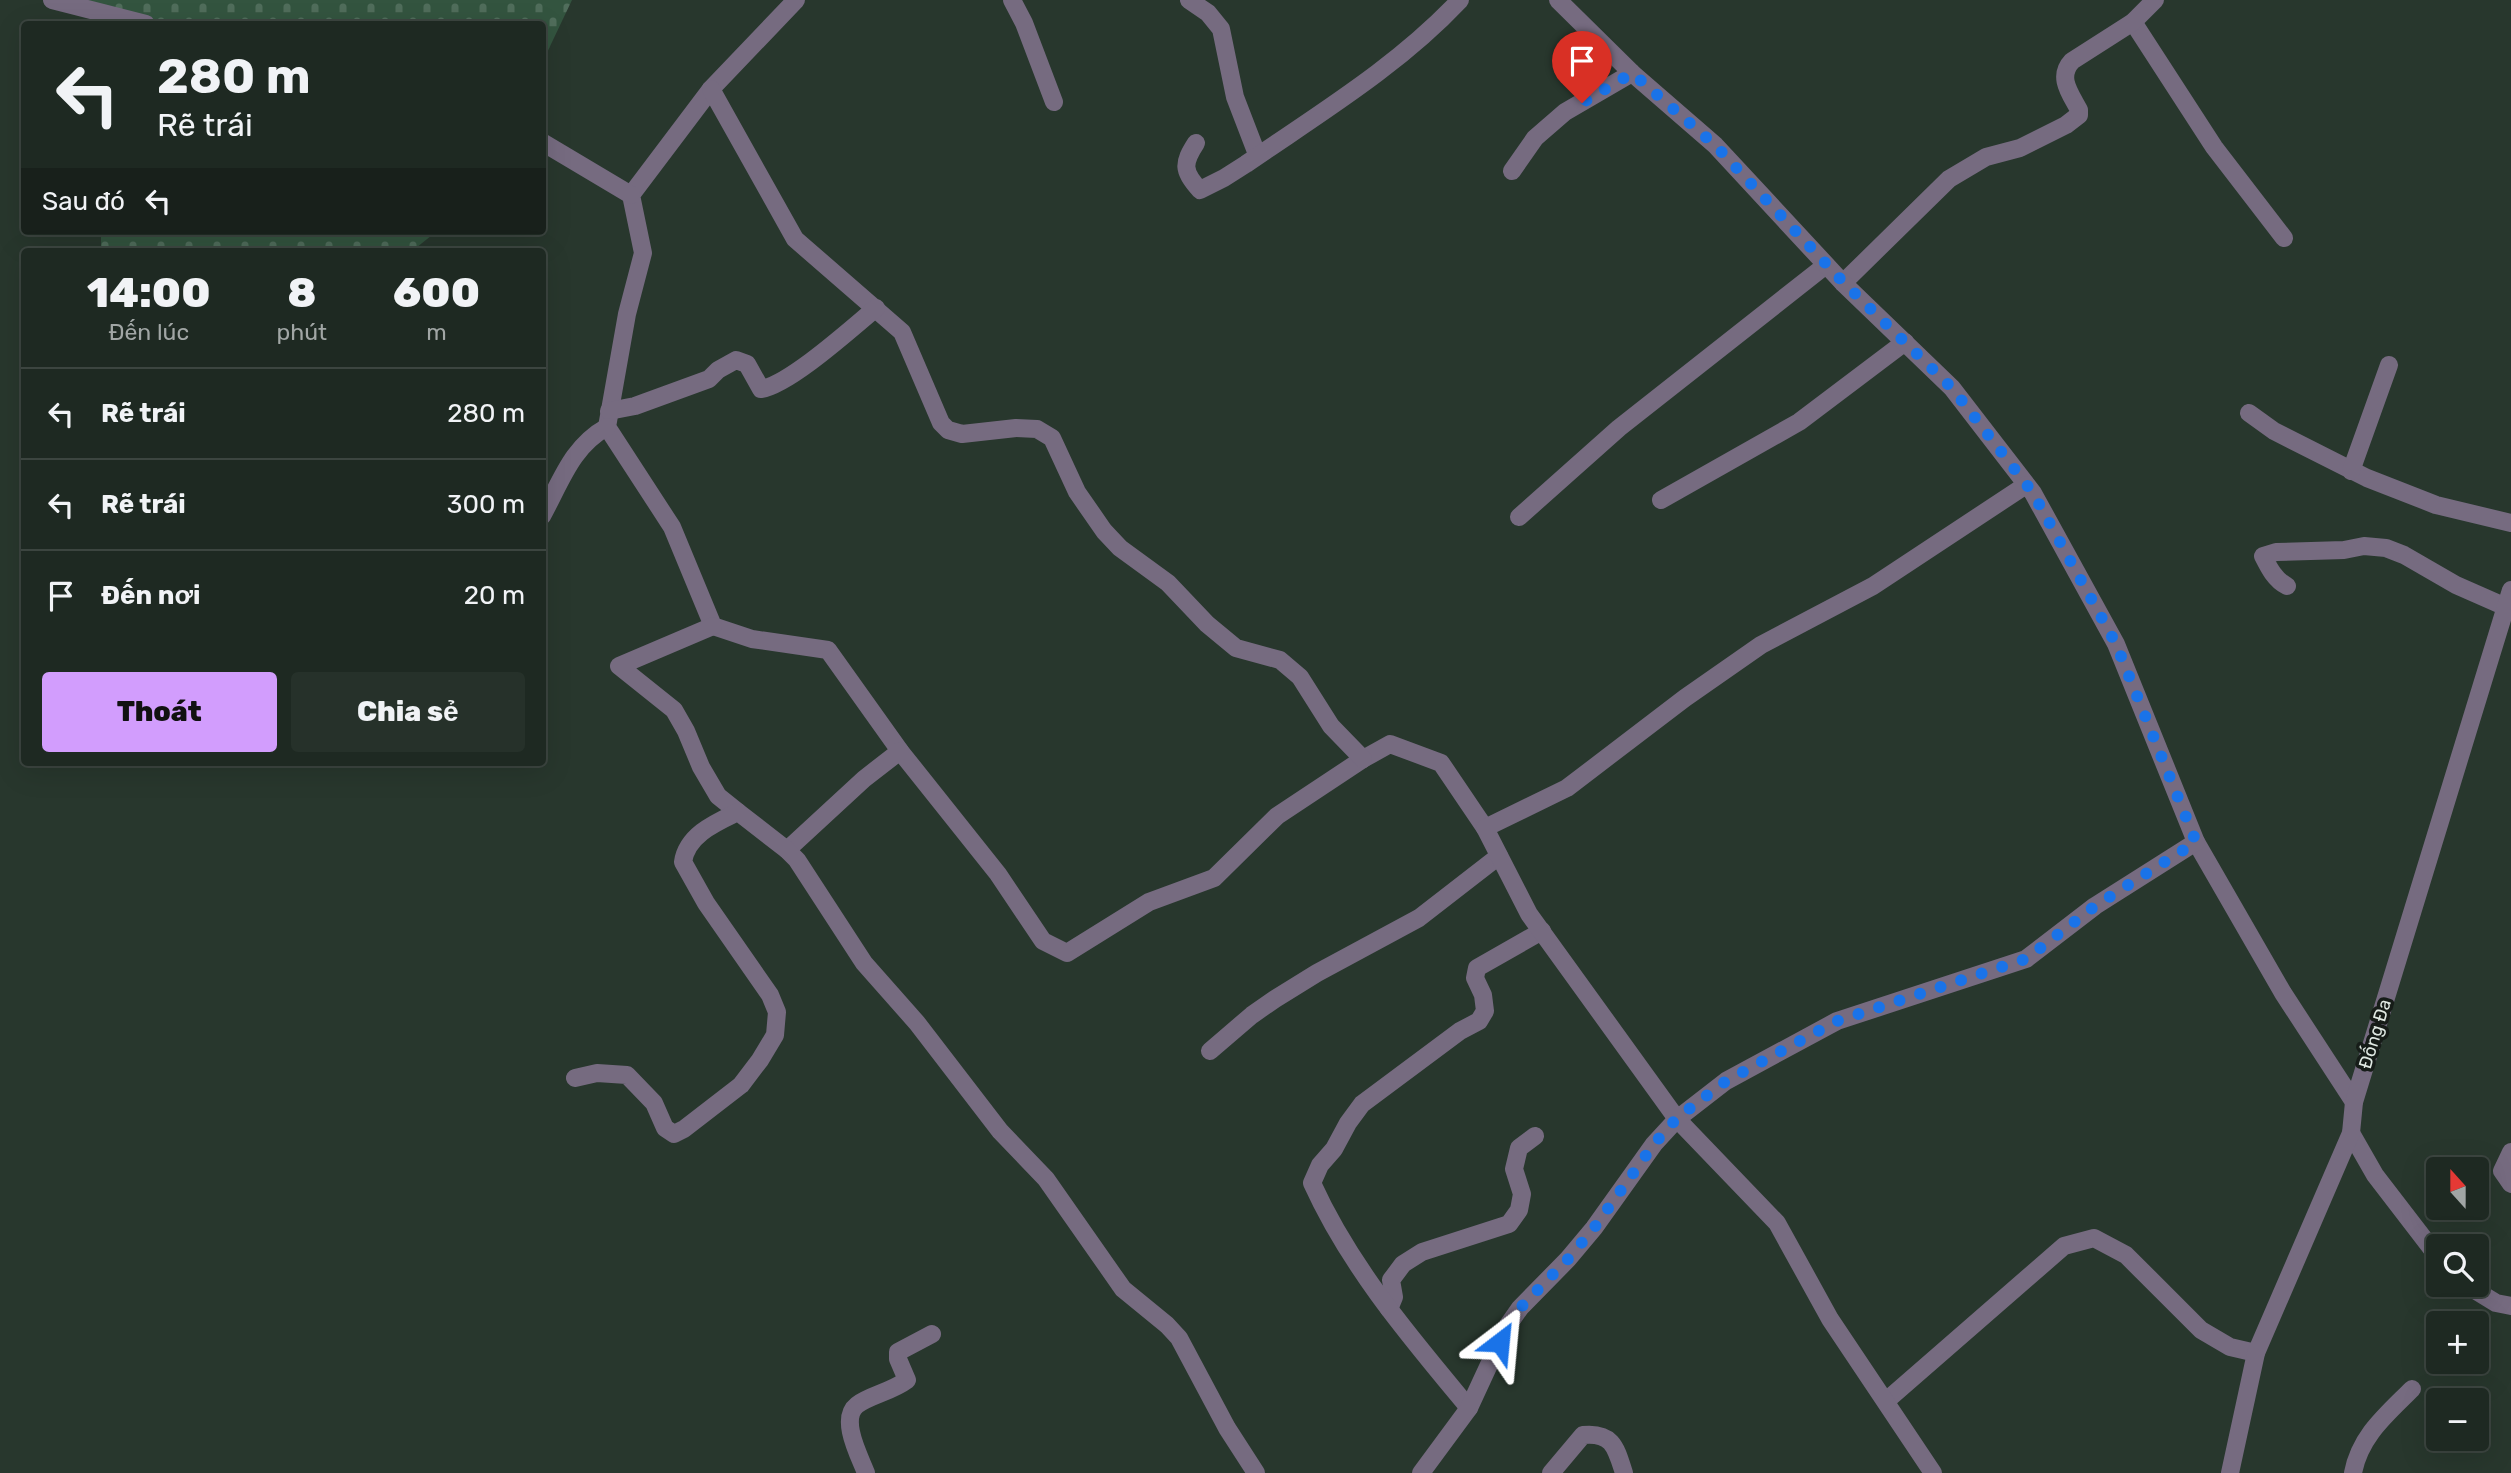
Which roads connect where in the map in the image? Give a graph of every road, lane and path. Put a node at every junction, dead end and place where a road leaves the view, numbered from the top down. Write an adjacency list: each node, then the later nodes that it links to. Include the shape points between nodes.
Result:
1 (52, 0): 8 (street)
2 (796, 0): 11 (street)
3 (1012, 0): 12 (street)
4 (1189, 0): 15 (street, via 1221,29 1235,97 1255,149)
5 (1460, 0): 15 (street, via 1387,66)
6 (1558, 0): 10 (street)
7 (2155, 0): 9 (street)
8 (134, 21)
9 (2133, 22): 18 (street, via 2214,147); 20 (street, via 2064,68 2079,115 2020,148 1986,157 1949,179)
10 (1632, 73): 16 (street, via 1565,112 1535,138); 19 (street, via 1715,145)
11 (711, 89): 17 (street); 21 (street, via 795,239)
12 (1054, 102)
13 (1196, 142): 15 (street, via 1186,159 1188,178 1200,190)
14 (546, 144): 17 (street)
15 (1261, 153)
16 (1512, 171)
17 (631, 195): 25 (street, via 643,253)
18 (2284, 238)
19 (1826, 265): 20 (street); 30 (street, via 1619,428)
20 (1843, 282): 22 (street)
21 (876, 308): 25 (street, via 772,387 761,389 747,364 736,360 709,379); 36 (street, via 902,332 936,412 948,429 962,434 1037,429 1052,438 1077,492 1104,531 1168,583 1236,648 1280,660 1300,677 1331,726)
22 (1905, 342): 27 (street, via 1952,388); 28 (street, via 1799,422)
23 (2389, 365): 26 (street)
24 (2249, 413): 26 (street)
25 (608, 419): 29 (street, via 559,479); 34 (street, via 672,527)
26 (2351, 471): 31 (street, via 2436,505)
27 (2026, 485): 38 (street, via 1873,586 1761,645 1567,788); 39 (street, via 2116,644)
28 (1661, 500)
29 (546, 507)
30 (1519, 517)
31 (2511, 523)
32 (2287, 586): 33 (street, via 2263,556 2364,546 2386,548 2456,585)
33 (2508, 598): 45 (street, Đống Đa)
34 (713, 626): 35 (street, via 752,639 828,650); 37 (street, via 619,666 674,710 718,796)
35 (900, 751): 36 (street, via 998,874 1043,941 1067,953 1149,902 1214,878 1277,817); 40 (street)
36 (1363, 759): 38 (street, via 1390,744 1441,763)
37 (738, 812): 40 (street); 44 (street, via 692,841 682,862 777,1012 775,1035 760,1060 741,1085 674,1134 665,1128 654,1103 627,1075 597,1073)
38 (1485, 828): 41 (street)
39 (2196, 842): 45 (street, via 2283,993); 46 (street, via 2095,906 2026,959 1837,1021 1726,1081)
40 (787, 850): 61 (street, via 864,963 1000,1131 1046,1179 1123,1289 1179,1338)
41 (1499, 856): 42 (street); 43 (street, via 1419,918 1275,999)
42 (1542, 931): 46 (street); 54 (street, via 1478,968 1475,978 1485,1011 1479,1021 1362,1104 1312,1183 1346,1249)
43 (1210, 1051)
44 (575, 1078)
45 (2354, 1102): 47 (street, Đống Đa)
46 (1677, 1118): 58 (street, via 1777,1223 1830,1319); 59 (street, via 1586,1238 1520,1308)
47 (2351, 1133): 51 (street, via 2375,1175); 56 (street, Đống Đa)
48 (1535, 1136): 54 (street, via 1519,1148 1514,1169 1522,1194 1519,1210 1509,1224 1422,1252 1403,1264 1391,1280 1394,1297)
49 (2511, 1152): 50 (street, via 2502,1171)
50 (2511, 1184)
51 (2426, 1241)
52 (2486, 1297): 53 (street)
53 (2511, 1306)
54 (1389, 1309): 59 (street)
55 (932, 1334): 60 (street, via 898,1352 906,1380 852,1411 849,1427)
56 (2256, 1353): 58 (street, via 2230,1347 2201,1330 2126,1255 2094,1238 2064,1246); 66 (street, Đống Đa)
57 (2412, 1389): 67 (street, via 2368,1434)
58 (1886, 1401): 65 (street)
59 (1469, 1408): 62 (street)
60 (866, 1473)
61 (1256, 1473)
62 (1421, 1473)
63 (1551, 1473): 64 (street, via 1583,1435 1595,1434 1607,1437)
64 (1624, 1473)
65 (1933, 1473)
66 (2230, 1473)
67 (2353, 1473)

